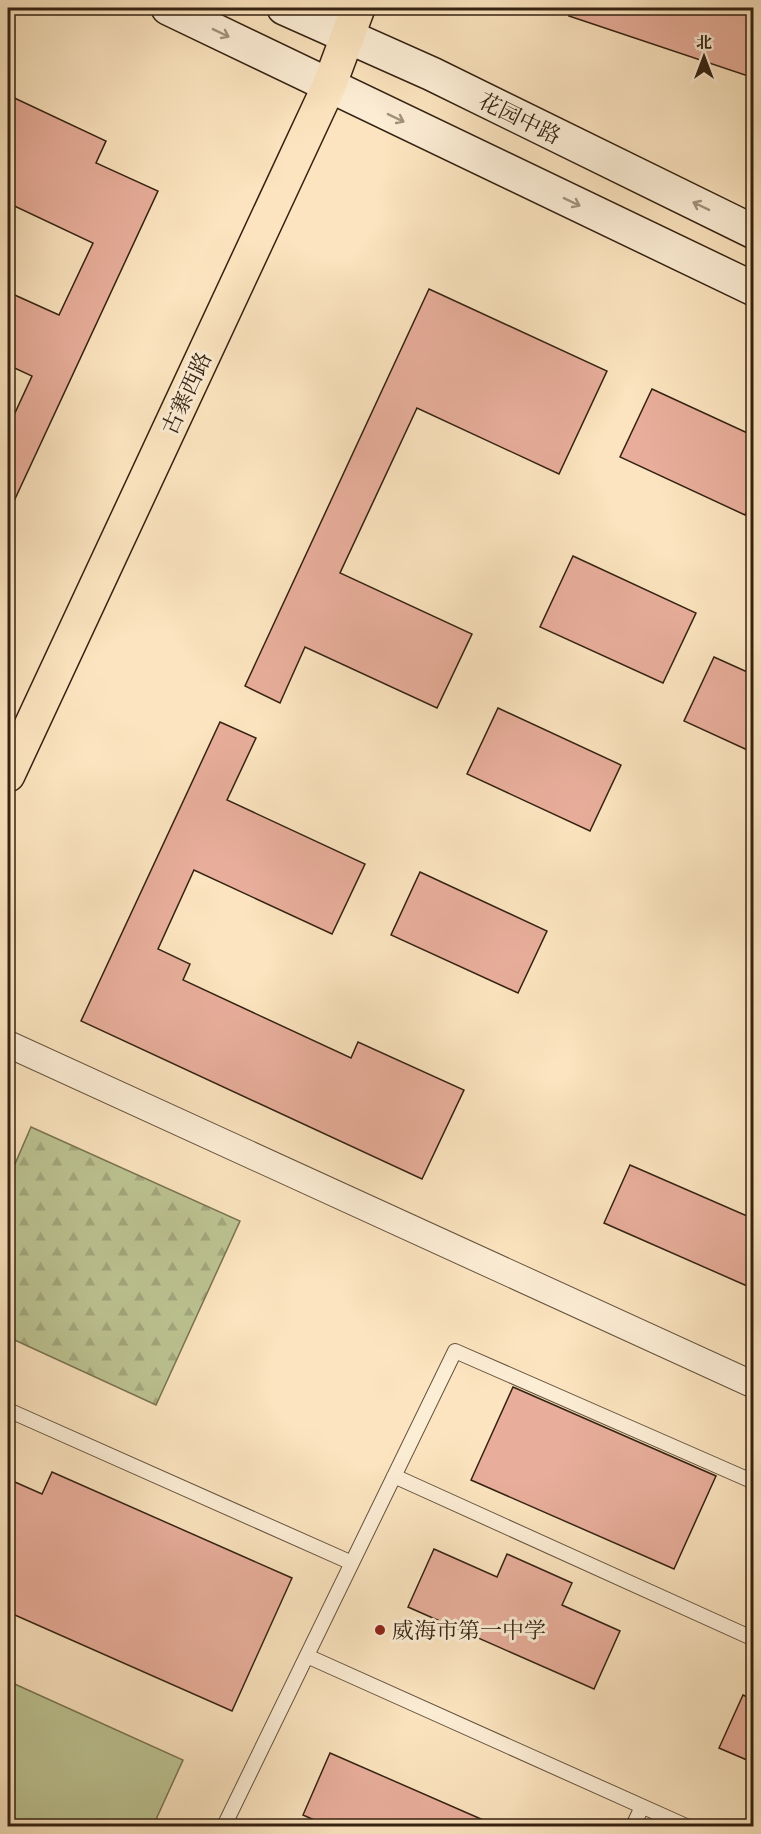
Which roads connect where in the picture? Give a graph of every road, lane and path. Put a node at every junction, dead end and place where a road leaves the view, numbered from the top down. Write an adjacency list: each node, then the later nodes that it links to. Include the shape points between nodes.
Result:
1 (168, 8): 4 (main road, one-way to 4)
2 (284, 8): 3 (main road, 花园中路)
3 (352, 22): 4 (main road, 古寨西路); 5 (main road, 花园中路, one-way to 3, via 432,74)
4 (329, 86): 6 (main road, one-way to 6); 7 (main road, 古寨西路)
5 (753, 232)
6 (753, 289)
7 (8, 775)
8 (8, 1044): 9 (street)
9 (753, 1384)
10 (8, 1410): 13 (lane)
11 (394, 1476): 12 (lane, via 455,1351); 13 (lane); 14 (lane)
12 (753, 1482)
13 (352, 1563): 15 (lane)
14 (753, 1639)
15 (307, 1656): 16 (lane); 17 (lane)
16 (642, 1807): 18 (lane); 19 (lane)
17 (224, 1827)
18 (633, 1827)
19 (686, 1827)

